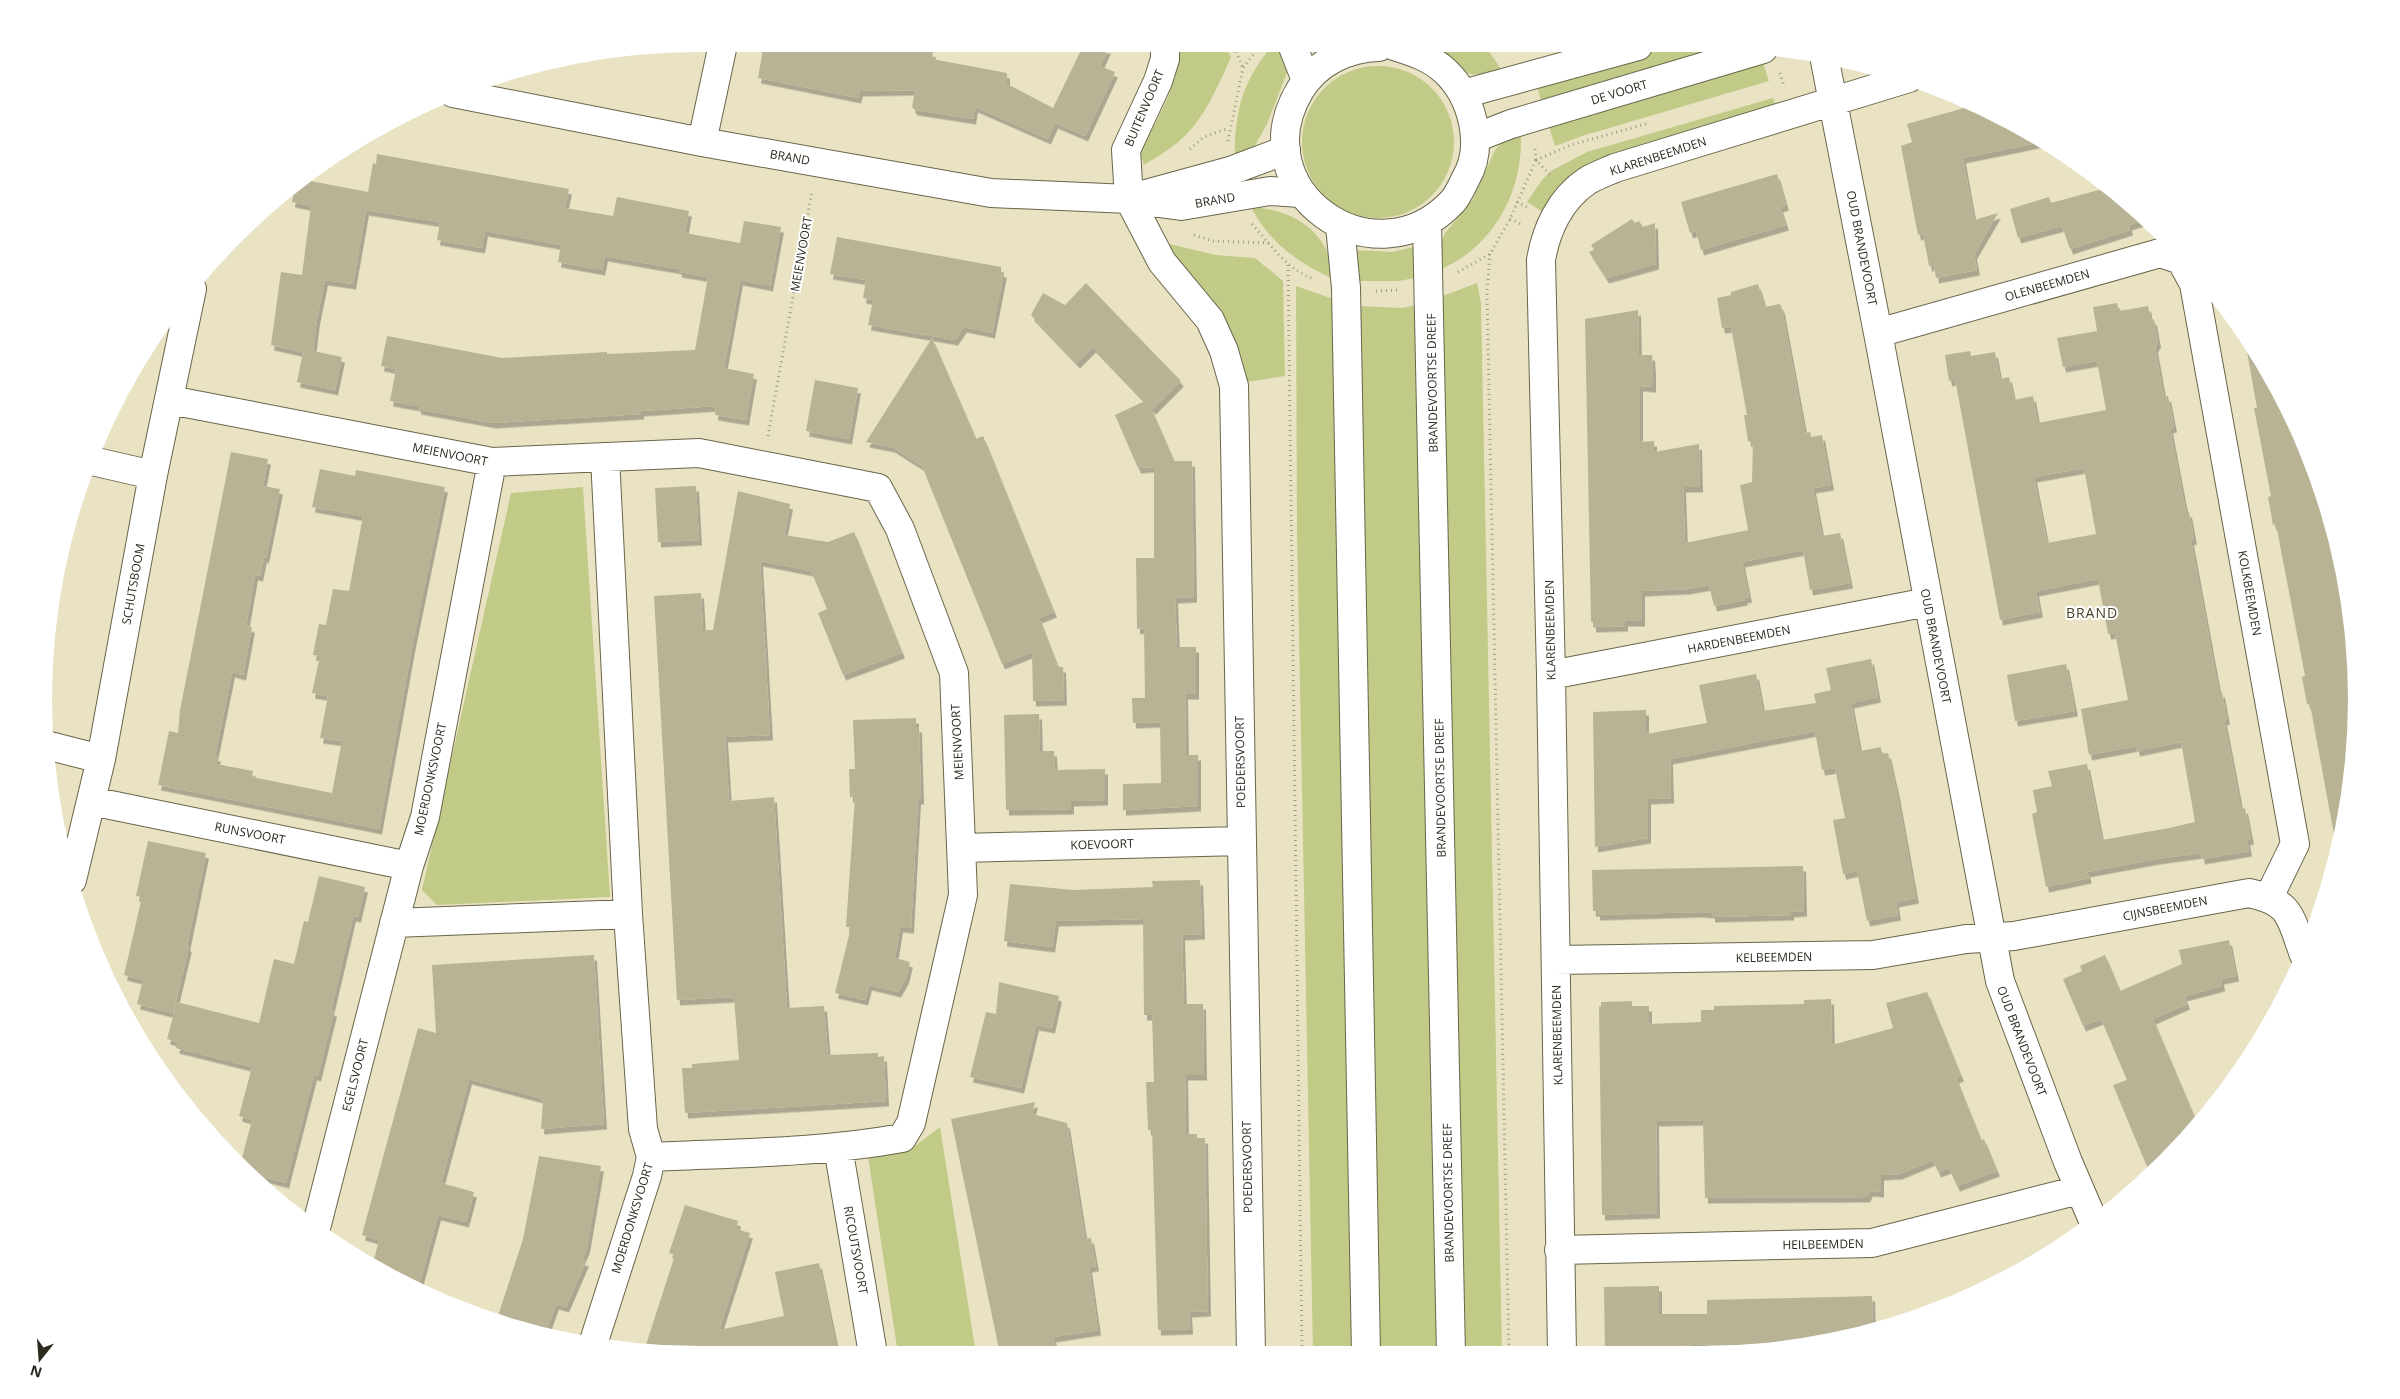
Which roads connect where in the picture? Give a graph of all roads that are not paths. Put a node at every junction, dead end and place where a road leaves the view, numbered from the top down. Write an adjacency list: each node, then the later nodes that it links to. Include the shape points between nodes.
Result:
1 (721, 52): 15 (street)
2 (1165, 52): 18 (street, BUITENVOORT, via 1158,81 1126,150)
3 (1295, 52): 9 (street)
4 (1348, 52): 9 (street, via 1330,59)
5 (1414, 52): 11 (street, via 1445,71)
6 (1616, 52): 11 (street)
7 (1771, 58): 14 (street, DE VOORT, via 1511,124)
8 (1826, 65): 13 (street, OUD BRANDEVOORT)
9 (1306, 80): 16 (street, via 1286,126)
10 (1894, 83): 13 (street, KLARENBEEMDEN)
11 (1463, 94): 14 (street, via 1472,115)
12 (468, 96): 15 (street, BRAND)
13 (1833, 101): 24 (street, OUD BRANDEVOORT); 31 (street, KLARENBEEMDEN, via 1615,168 1587,181 1572,194 1545,236 1541,260)
14 (1475, 138): 19 (street, via 1470,171 1454,200)
15 (702, 142): 18 (street, BRAND, via 991,193)
16 (1286, 150): 17 (street, via 1291,173); 18 (street, BRAND, via 1230,171)
17 (1301, 193): 18 (street, BRAND, via 1270,191 1181,206); 20 (street, via 1319,212)
18 (1129, 199): 35 (street, POEDERSVOORT, via 1162,262 1210,320 1224,351 1234,386)
19 (1428, 222): 20 (street, via 1399,233 1384,234 1369,234); 55 (street, BRANDEVOORTSE DREEF)
20 (1340, 226): 54 (street, via 1346,288)
21 (2172, 257): 24 (street, OLENBEEMDEN, via 2160,253)
22 (2199, 287): 39 (street, KOLKBEEMDEN, via 2295,844)
23 (189, 302): 25 (street, SCHUTSBOOM)
24 (1878, 333): 30 (street, OUD BRANDEVOORT)
25 (170, 400): 28 (street, MEIENVOORT); 29 (street, SCHUTSBOOM)
26 (604, 457): 28 (street, MEIENVOORT); 36 (street, MEIENVOORT, via 699,453 878,488 900,529 954,673); 40 (street, MOERDONKSVOORT)
27 (98, 462): 29 (street)
28 (492, 462): 37 (street, MOERDONKSVOORT, via 425,817)
29 (153, 475): 33 (street, SCHUTSBOOM)
30 (1928, 602): 31 (street, HARDENBEEMDEN); 42 (street, OUD BRANDEVOORT)
31 (1551, 676): 44 (street, KLARENBEEMDEN)
32 (54, 747): 33 (street)
33 (101, 759): 34 (street, SCHUTSBOOM)
34 (91, 801): 37 (street, RUNSVOORT); 38 (street, SCHUTSBOOM)
35 (1241, 841): 36 (street, KOEVOORT); 53 (street, POEDERSVOORT)
36 (962, 848): 45 (street, MEIENVOORT, via 963,895 911,1123 902,1138)
37 (409, 866): 41 (street, MOERDONKSVOORT)
38 (75, 867)
39 (2270, 897): 42 (street, CIJNSBEEMDEN, via 2249,893 2014,936); 43 (street, via 2287,910)
40 (628, 914): 41 (street); 46 (street, MOERDONKSVOORT, via 643,1129)
41 (394, 923): 49 (street, EGELSVOORT)
42 (1991, 937): 44 (street, KELBEEMDEN, via 1873,955); 47 (street, OUD BRANDEVOORT, via 2000,980)
43 (2299, 943)
44 (1556, 960): 50 (street, KLARENBEEMDEN)
45 (838, 1147): 46 (street); 52 (street, RICOUTSVOORT)
46 (650, 1157): 51 (street, MOERDONKSVOORT, via 648,1176)
47 (2079, 1190): 48 (street, OUD BRANDEVOORT); 50 (street, HEILBEEMDEN, via 1872,1243)
48 (2091, 1215)
49 (318, 1221)
50 (1559, 1250): 56 (street, KLARENBEEMDEN)
51 (595, 1338)
52 (872, 1346)
53 (1251, 1346)
54 (1366, 1346)
55 (1451, 1346)
56 (1562, 1346)

